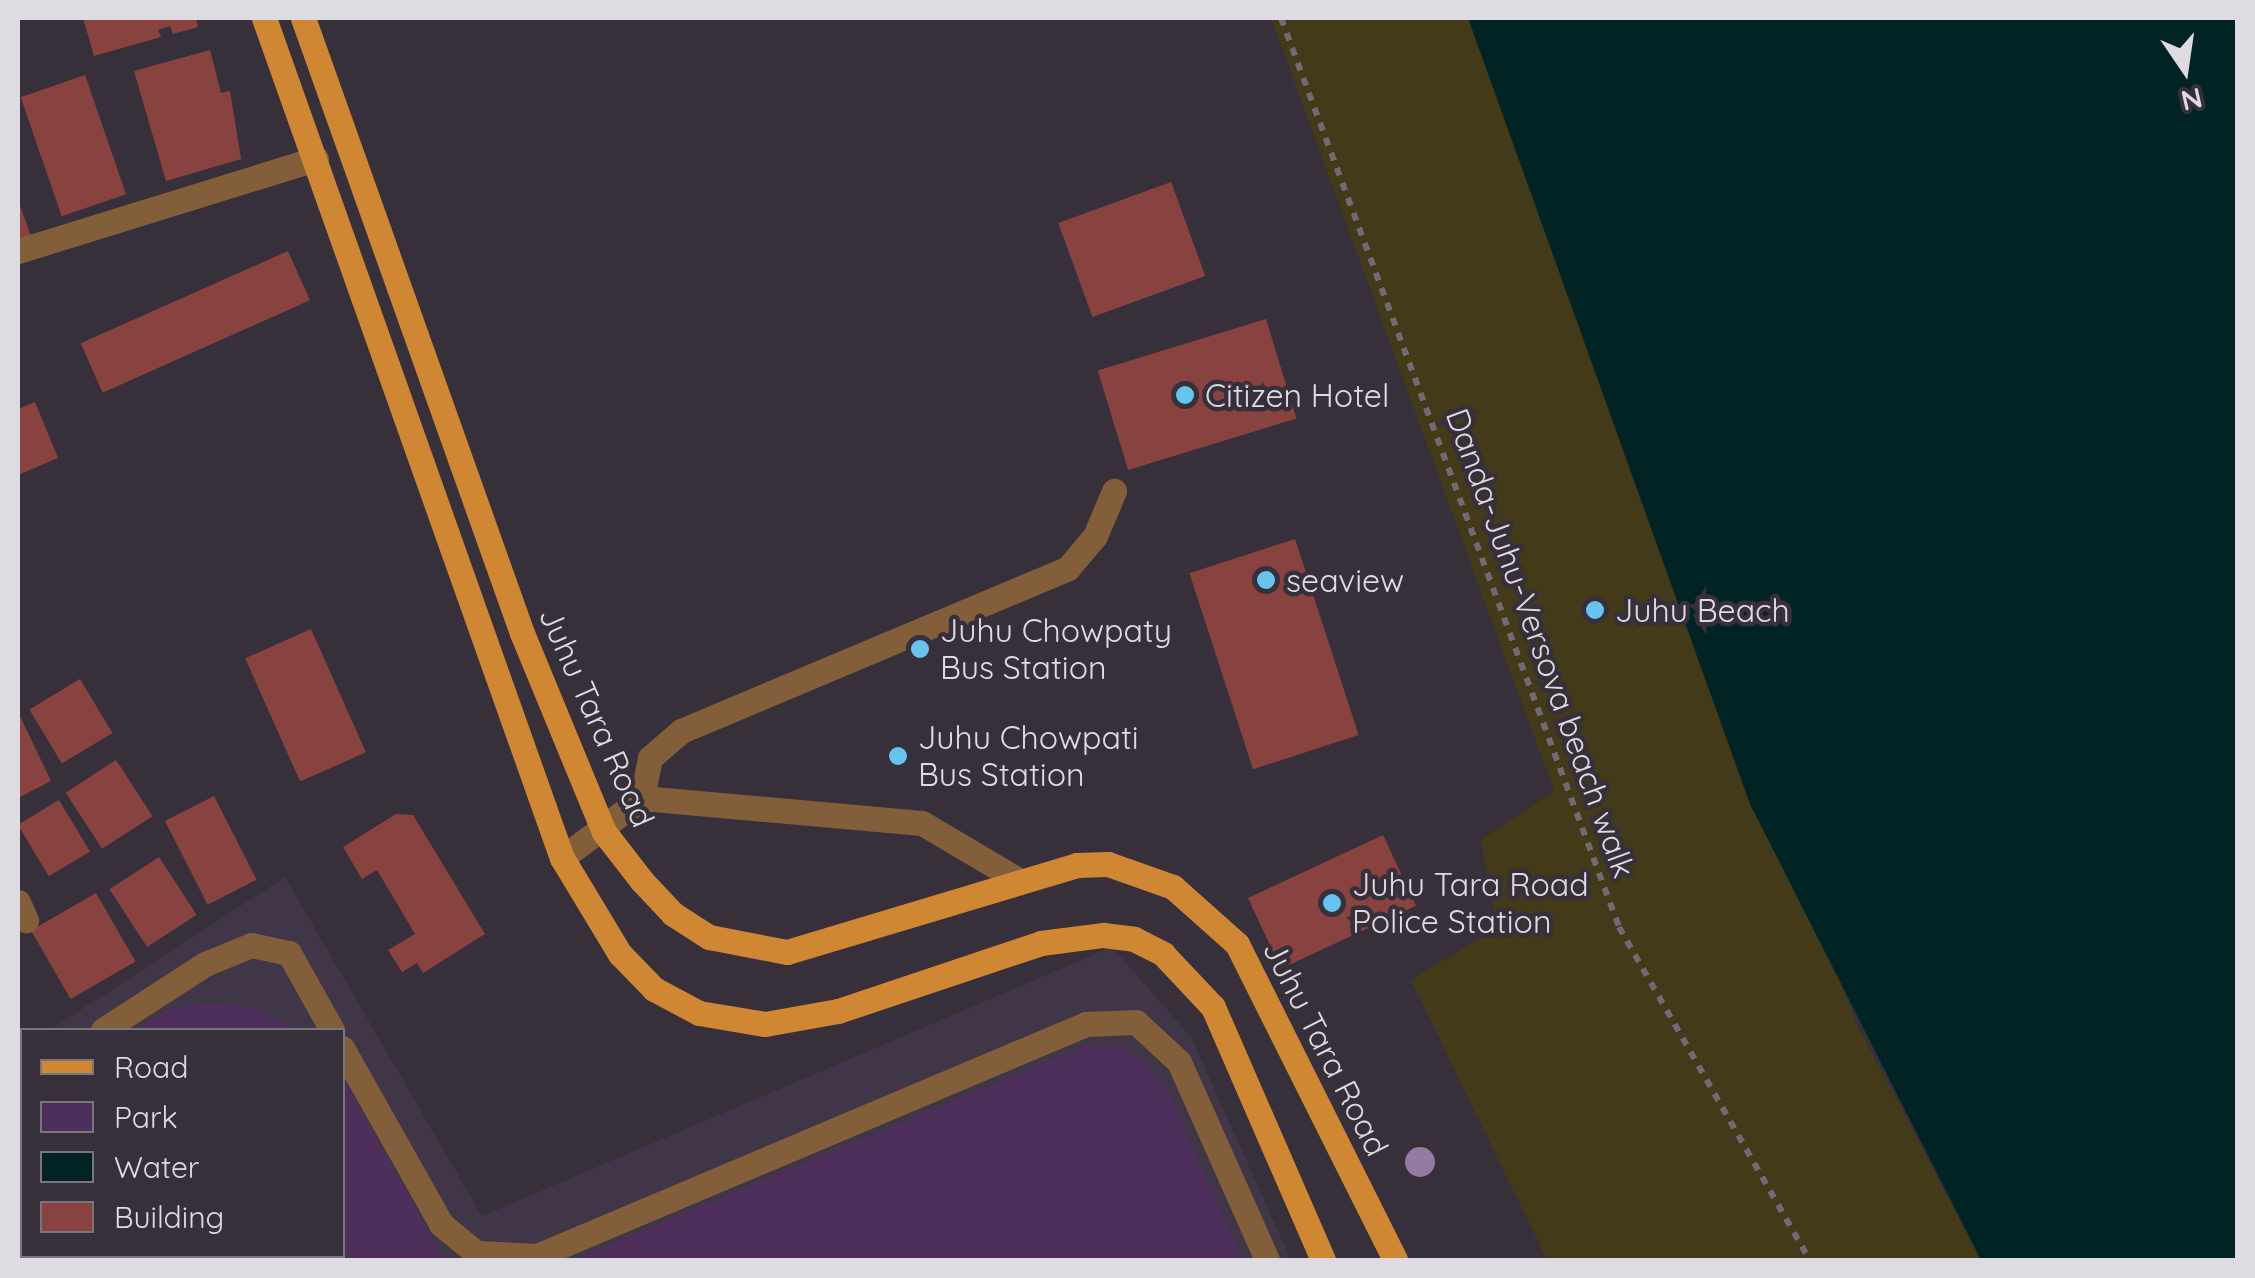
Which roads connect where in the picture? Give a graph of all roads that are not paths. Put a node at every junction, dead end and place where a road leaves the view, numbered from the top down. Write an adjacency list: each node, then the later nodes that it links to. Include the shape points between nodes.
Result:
1 (264, 18): 3 (main road)
2 (303, 18): 7 (main road, Juhu Tara Road, via 522,633)
3 (316, 158): 4 (street); 8 (main road)
4 (18, 251)
5 (1114, 491): 6 (street, via 1094,536 1068,568 682,730 650,758)
6 (642, 798): 7 (street); 9 (street, via 922,823)
7 (604, 832): 8 (street); 9 (main road, Juhu Tara Road, via 673,914 709,937 748,949 787,952 828,944)
8 (562, 858): 14 (main road, via 591,914 654,989 699,1012 765,1024 838,1011 1041,942 1103,934 1163,954 1213,1006)
9 (1020, 881): 15 (main road, Juhu Tara Road, via 1108,864 1173,887 1208,913 1255,976)
10 (106, 1028): 11 (street, via 205,964 251,945 289,952)
11 (331, 1028)
12 (345, 1053): 13 (street, via 441,1224 476,1253 537,1256 1086,1024 1136,1022 1179,1062)
13 (1267, 1260)
14 (1322, 1260)
15 (1395, 1260)

